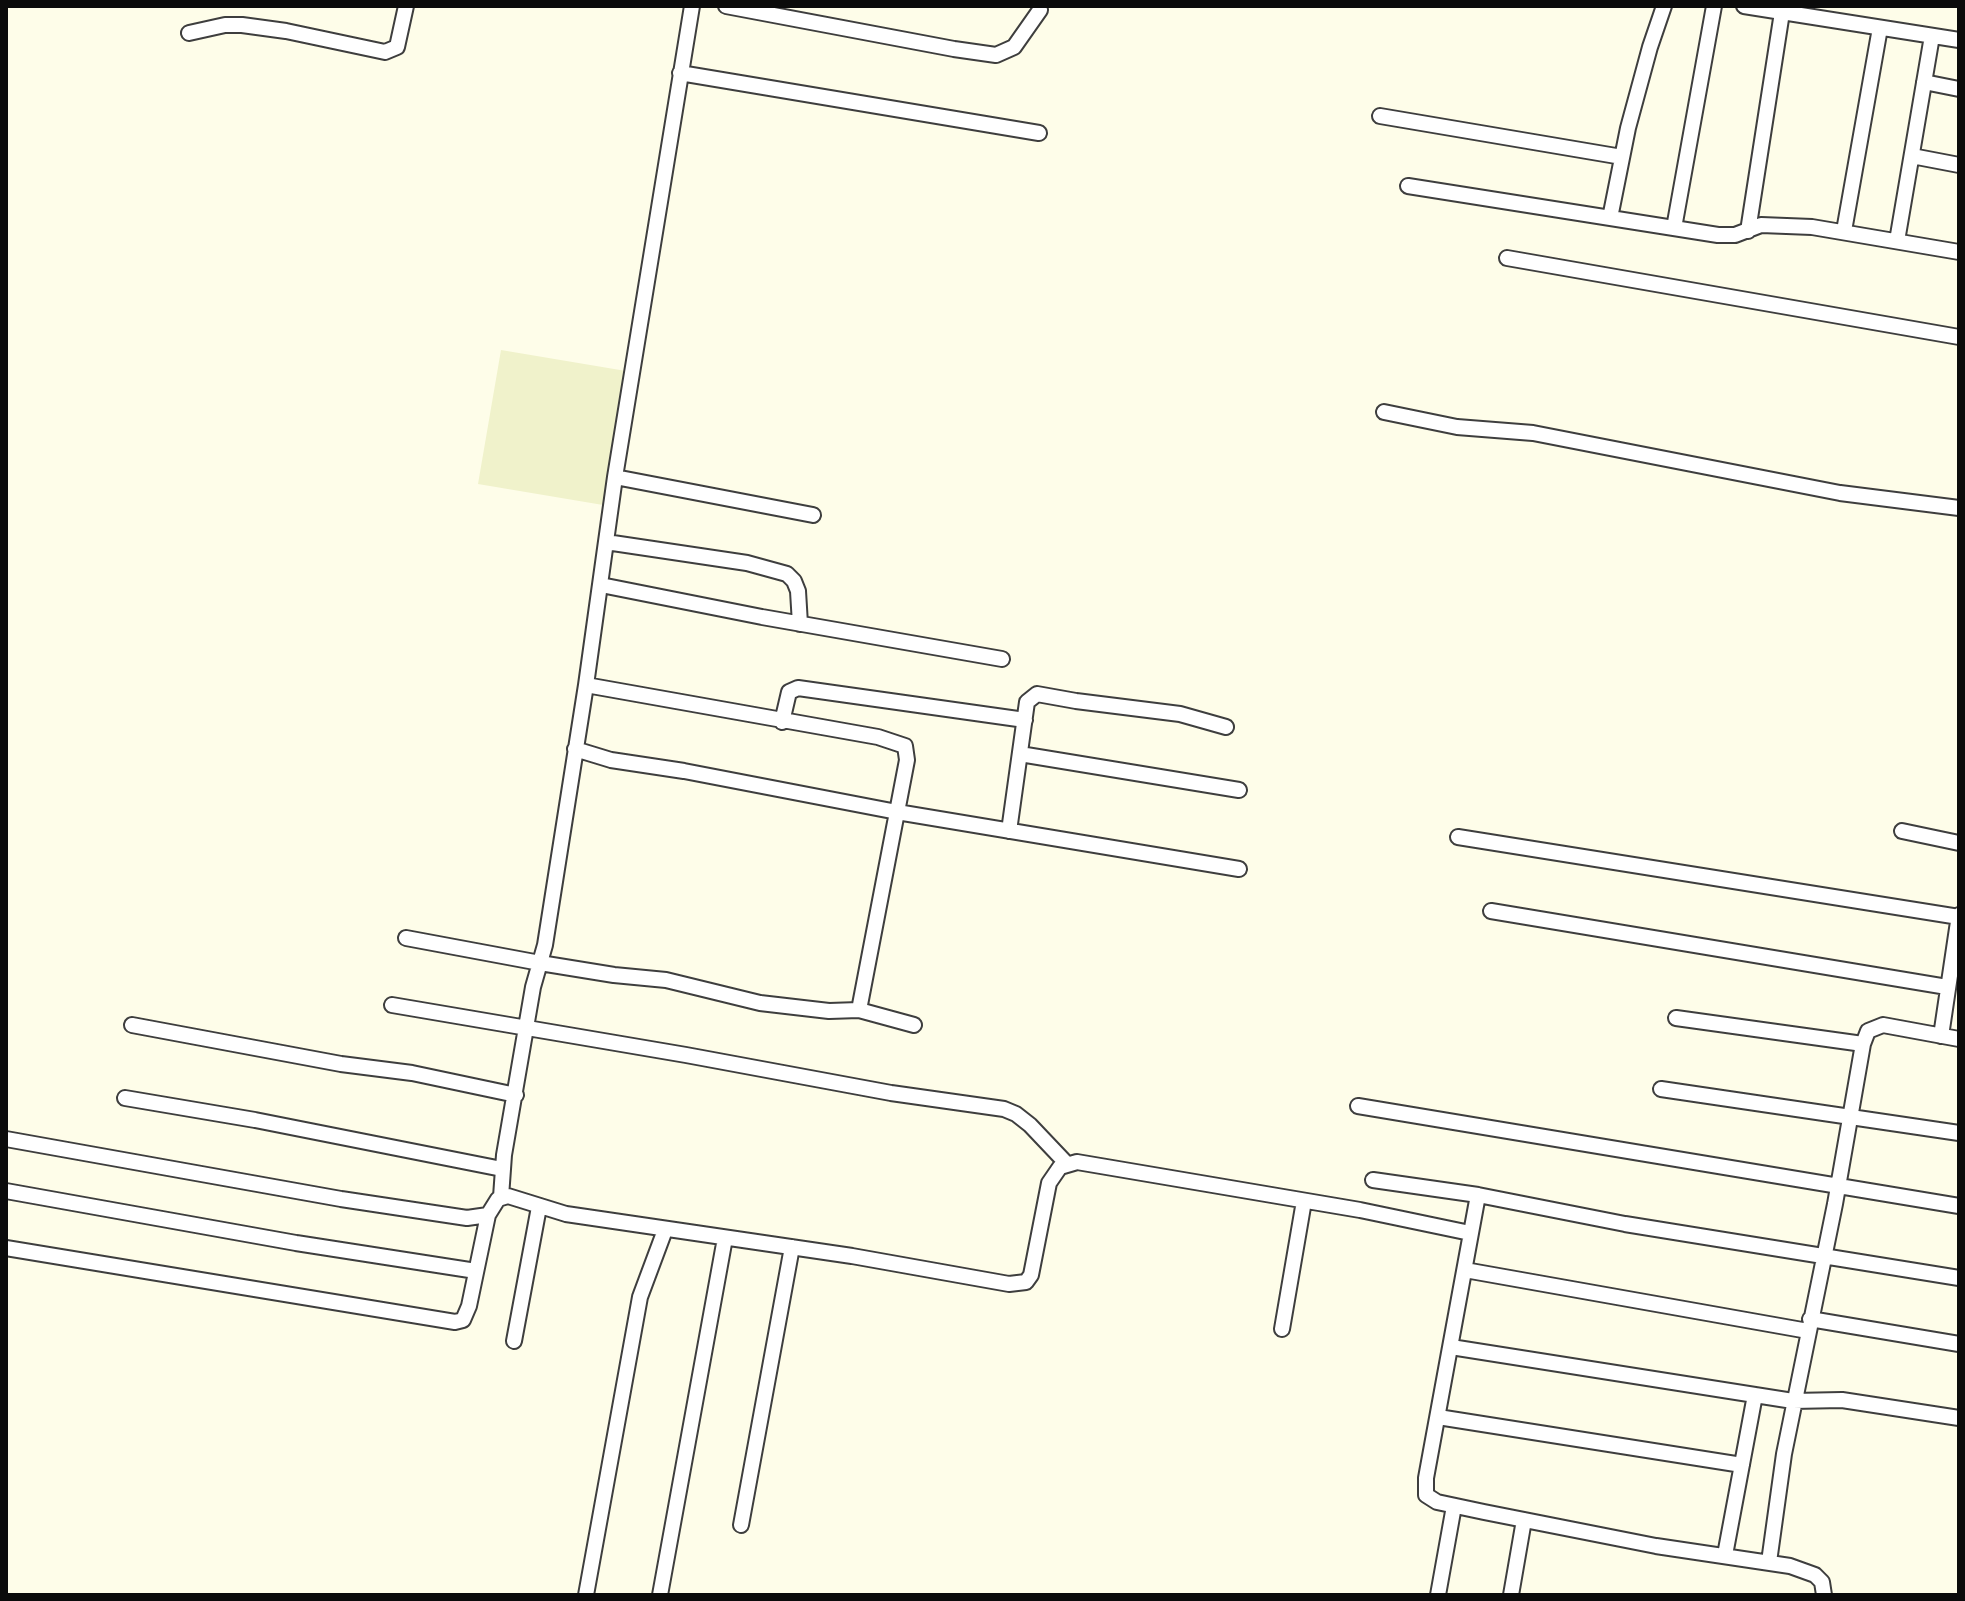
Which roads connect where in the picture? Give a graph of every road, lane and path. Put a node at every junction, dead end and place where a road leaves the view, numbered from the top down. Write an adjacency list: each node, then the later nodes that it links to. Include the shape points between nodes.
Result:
1 (406, 6): 10 (street, via 397,47 385,52 242,25)
2 (692, 6): 13 (street)
3 (726, 6): 7 (street, via 986,55 1014,47)
4 (1664, 6): 19 (street)
5 (1714, 6): 23 (street)
6 (1744, 6): 8 (street)
7 (1040, 10)
8 (1782, 10): 9 (street); 24 (street)
9 (1880, 28): 11 (street); 25 (street)
10 (189, 33)
11 (1932, 36): 12 (street); 14 (street)
12 (1959, 40)
13 (680, 73): 17 (street); 31 (street)
14 (1924, 82): 15 (street); 18 (street)
15 (1959, 89)
16 (1380, 116): 19 (street)
17 (1039, 133)
18 (1912, 156): 20 (street); 26 (street)
19 (1622, 157): 22 (street)
20 (1959, 165)
21 (1408, 186): 22 (street)
22 (1610, 218): 23 (street)
23 (1674, 228): 24 (street, via 1718,235)
24 (1748, 231): 25 (street, via 1761,225)
25 (1844, 231): 26 (street)
26 (1897, 241): 27 (street)
27 (1959, 252)
28 (1507, 258): 29 (street)
29 (1959, 337)
30 (1384, 412): 32 (street, via 1457,427 1533,433 1840,493)
31 (615, 477): 33 (street); 34 (street)
32 (1959, 508)
33 (813, 515)
34 (606, 542): 35 (street); 36 (street, via 787,574 798,591)
35 (601, 585): 36 (street); 38 (street)
36 (800, 624): 37 (street)
37 (1002, 659)
38 (586, 685): 40 (street); 42 (street)
39 (1025, 720): 40 (street, via 798,688 789,692); 41 (street, via 1027,702 1037,694 1180,714); 43 (street)
40 (782, 722): 45 (street, via 905,746)
41 (1226, 727)
42 (575, 749): 45 (street); 54 (street)
43 (1020, 754): 44 (street); 46 (street)
44 (1239, 790)
45 (897, 812): 46 (street); 57 (street)
46 (1009, 831): 50 (street)
47 (1902, 831): 49 (street)
48 (1458, 837): 52 (street)
49 (1959, 843)
50 (1239, 869)
51 (1491, 911): 55 (street)
52 (1959, 916): 55 (street)
53 (406, 938): 54 (street)
54 (540, 963): 57 (street, via 666,980 760,1003); 61 (street)
55 (1947, 987): 62 (street)
56 (392, 1005): 61 (street)
57 (859, 1010): 60 (street)
58 (1676, 1018): 64 (street)
59 (132, 1025): 66 (street)
60 (914, 1025)
61 (527, 1028): 66 (street); 72 (street, via 1004,1109 1030,1125)
62 (1941, 1036): 63 (street); 64 (street, via 1883,1025 1868,1031)
63 (1959, 1039)
64 (1863, 1044): 69 (street)
65 (1661, 1089): 69 (street)
66 (516, 1095): 73 (street)
67 (125, 1098): 73 (street)
68 (1358, 1106): 75 (street)
69 (1849, 1116): 70 (street); 75 (street)
70 (1959, 1133)
71 (6, 1139): 82 (street, via 370,1204 467,1218)
72 (1067, 1164): 79 (street); 86 (street, via 1049,1183 1026,1282 1009,1284)
73 (502, 1169): 78 (street)
74 (1373, 1180): 77 (street)
75 (1839, 1186): 80 (street); 88 (street)
76 (6, 1191): 90 (street)
77 (1478, 1195): 84 (street); 88 (street)
78 (501, 1197): 81 (street); 82 (street)
79 (1304, 1201): 84 (street); 93 (street)
80 (1959, 1206)
81 (539, 1207): 83 (street); 94 (street)
82 (488, 1215): 90 (street)
83 (665, 1230): 85 (street); 107 (street, via 640,1297)
84 (1470, 1233): 89 (street)
85 (725, 1238): 86 (street); 108 (street)
86 (792, 1247): 104 (street)
87 (6, 1248): 90 (street, via 445,1322 463,1320)
88 (1824, 1257): 91 (street); 92 (street)
89 (1465, 1270): 92 (street); 96 (street)
90 (476, 1271)
91 (1959, 1278)
92 (1809, 1325): 95 (street); 98 (street)
93 (1282, 1329)
94 (514, 1341)
95 (1959, 1344)
96 (1451, 1347): 97 (street); 99 (street)
97 (1755, 1395): 98 (street); 101 (street)
98 (1793, 1401): 100 (street, via 1842,1400); 106 (street)
99 (1438, 1417): 101 (street); 102 (street, via 1425,1489 1430,1499)
100 (1959, 1418)
101 (1742, 1465): 105 (street)
102 (1454, 1506): 103 (street); 109 (street)
103 (1524, 1520): 105 (street); 110 (street)
104 (741, 1525)
105 (1725, 1555): 106 (street)
106 (1769, 1562): 111 (street, via 1815,1575)
107 (586, 1595)
108 (660, 1595)
109 (1438, 1595)
110 (1511, 1595)
111 (1824, 1595)

